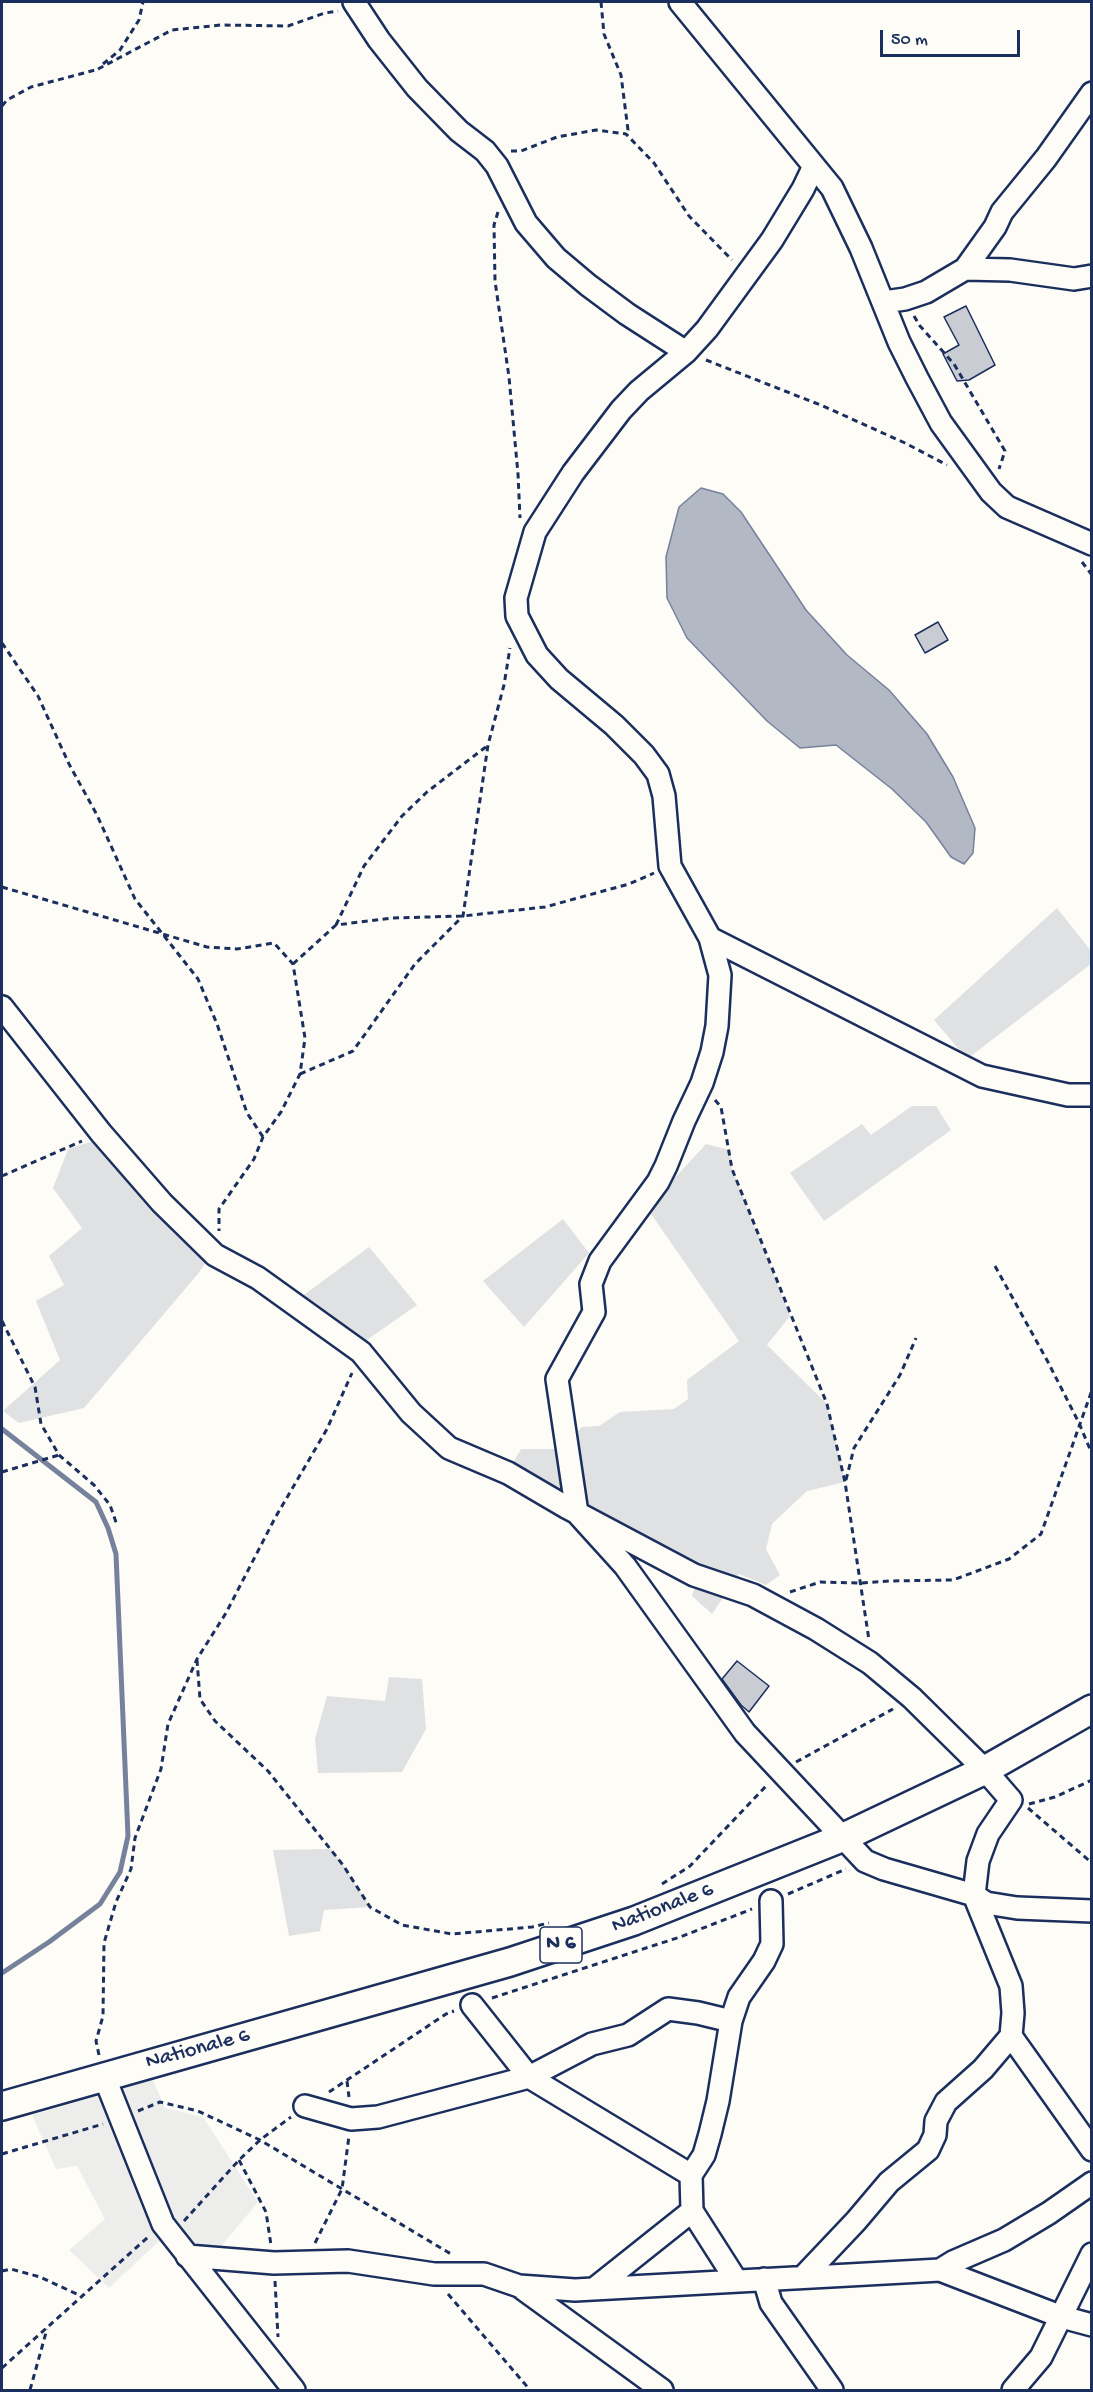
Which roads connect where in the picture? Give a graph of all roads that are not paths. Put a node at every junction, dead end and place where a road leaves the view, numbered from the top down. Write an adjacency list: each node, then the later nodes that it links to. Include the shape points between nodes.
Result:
1 (680, 2): 4 (street)
2 (356, 5): 8 (street, via 417,88 497,166 526,223 556,258 619,308)
3 (1092, 93): 5 (street, via 1007,205)
4 (814, 166): 7 (street, via 832,188); 8 (street, via 772,240)
5 (965, 269): 6 (street, via 1010,270 1074,279); 7 (street, via 926,292)
6 (1092, 276)
7 (894, 300): 9 (street, via 899,342 941,423 991,492 1007,507)
8 (686, 352): 10 (street, via 621,410 573,473 535,532 516,598 517,616 537,655 614,725 658,774 664,796 670,866)
9 (1092, 544)
10 (711, 938): 12 (street, via 981,1076 1068,1095); 13 (street, via 720,975 720,999 712,1052 702,1083 658,1182 600,1261 591,1284 594,1312 557,1379)
11 (2, 1007): 13 (street, via 101,1133 162,1203 219,1258 258,1278 361,1352 411,1413 449,1448 508,1473)
12 (1092, 1095)
13 (577, 1513): 15 (street, via 694,1575 753,1595 870,1663); 16 (street, via 625,1566 745,1733)
14 (1092, 1709): 15 (main road, Nationale 6 / N 6)
15 (985, 1770): 16 (main road, Nationale 6 / N 6); 17 (street, via 1011,1800 988,1834 978,1861)
16 (844, 1837): 17 (street, via 865,1861); 23 (main road, Nationale 6 / N 6, via 634,1922 510,1962)
17 (974, 1895): 19 (street, via 986,1903 1017,1908); 22 (street, via 1011,1986)
18 (771, 1901): 21 (street, via 772,1944 739,1997)
19 (1092, 1911)
20 (472, 2005): 24 (street)
21 (731, 2021): 24 (street, via 668,2009 628,2035 592,2044); 28 (street, via 710,2134 704,2155)
22 (1011, 2036): 27 (street); 34 (street, via 983,2069 946,2102 928,2150 889,2182)
23 (104, 2076): 25 (main road, Nationale 6 / N 6); 32 (street, via 163,2224)
24 (529, 2077): 26 (street, via 378,2118 351,2119); 28 (street)
25 (2, 2106)
26 (305, 2106)
27 (1092, 2150)
28 (691, 2175): 30 (street)
29 (1092, 2183): 33 (street, via 1004,2240)
30 (692, 2211): 36 (street); 38 (street)
31 (1092, 2254): 39 (street)
32 (187, 2256): 37 (street, via 274,2263 372,2263 434,2274 484,2274); 41 (street)
33 (940, 2271): 34 (street); 39 (street)
34 (803, 2277): 35 (street)
35 (764, 2279): 36 (street); 43 (street, via 771,2303)
36 (736, 2280): 38 (street)
37 (519, 2286): 38 (street); 42 (street)
38 (594, 2289)
39 (1062, 2316): 40 (street); 44 (street, via 1041,2357)
40 (1092, 2325)
41 (294, 2391)
42 (662, 2391)
43 (832, 2391)
44 (1013, 2391)

